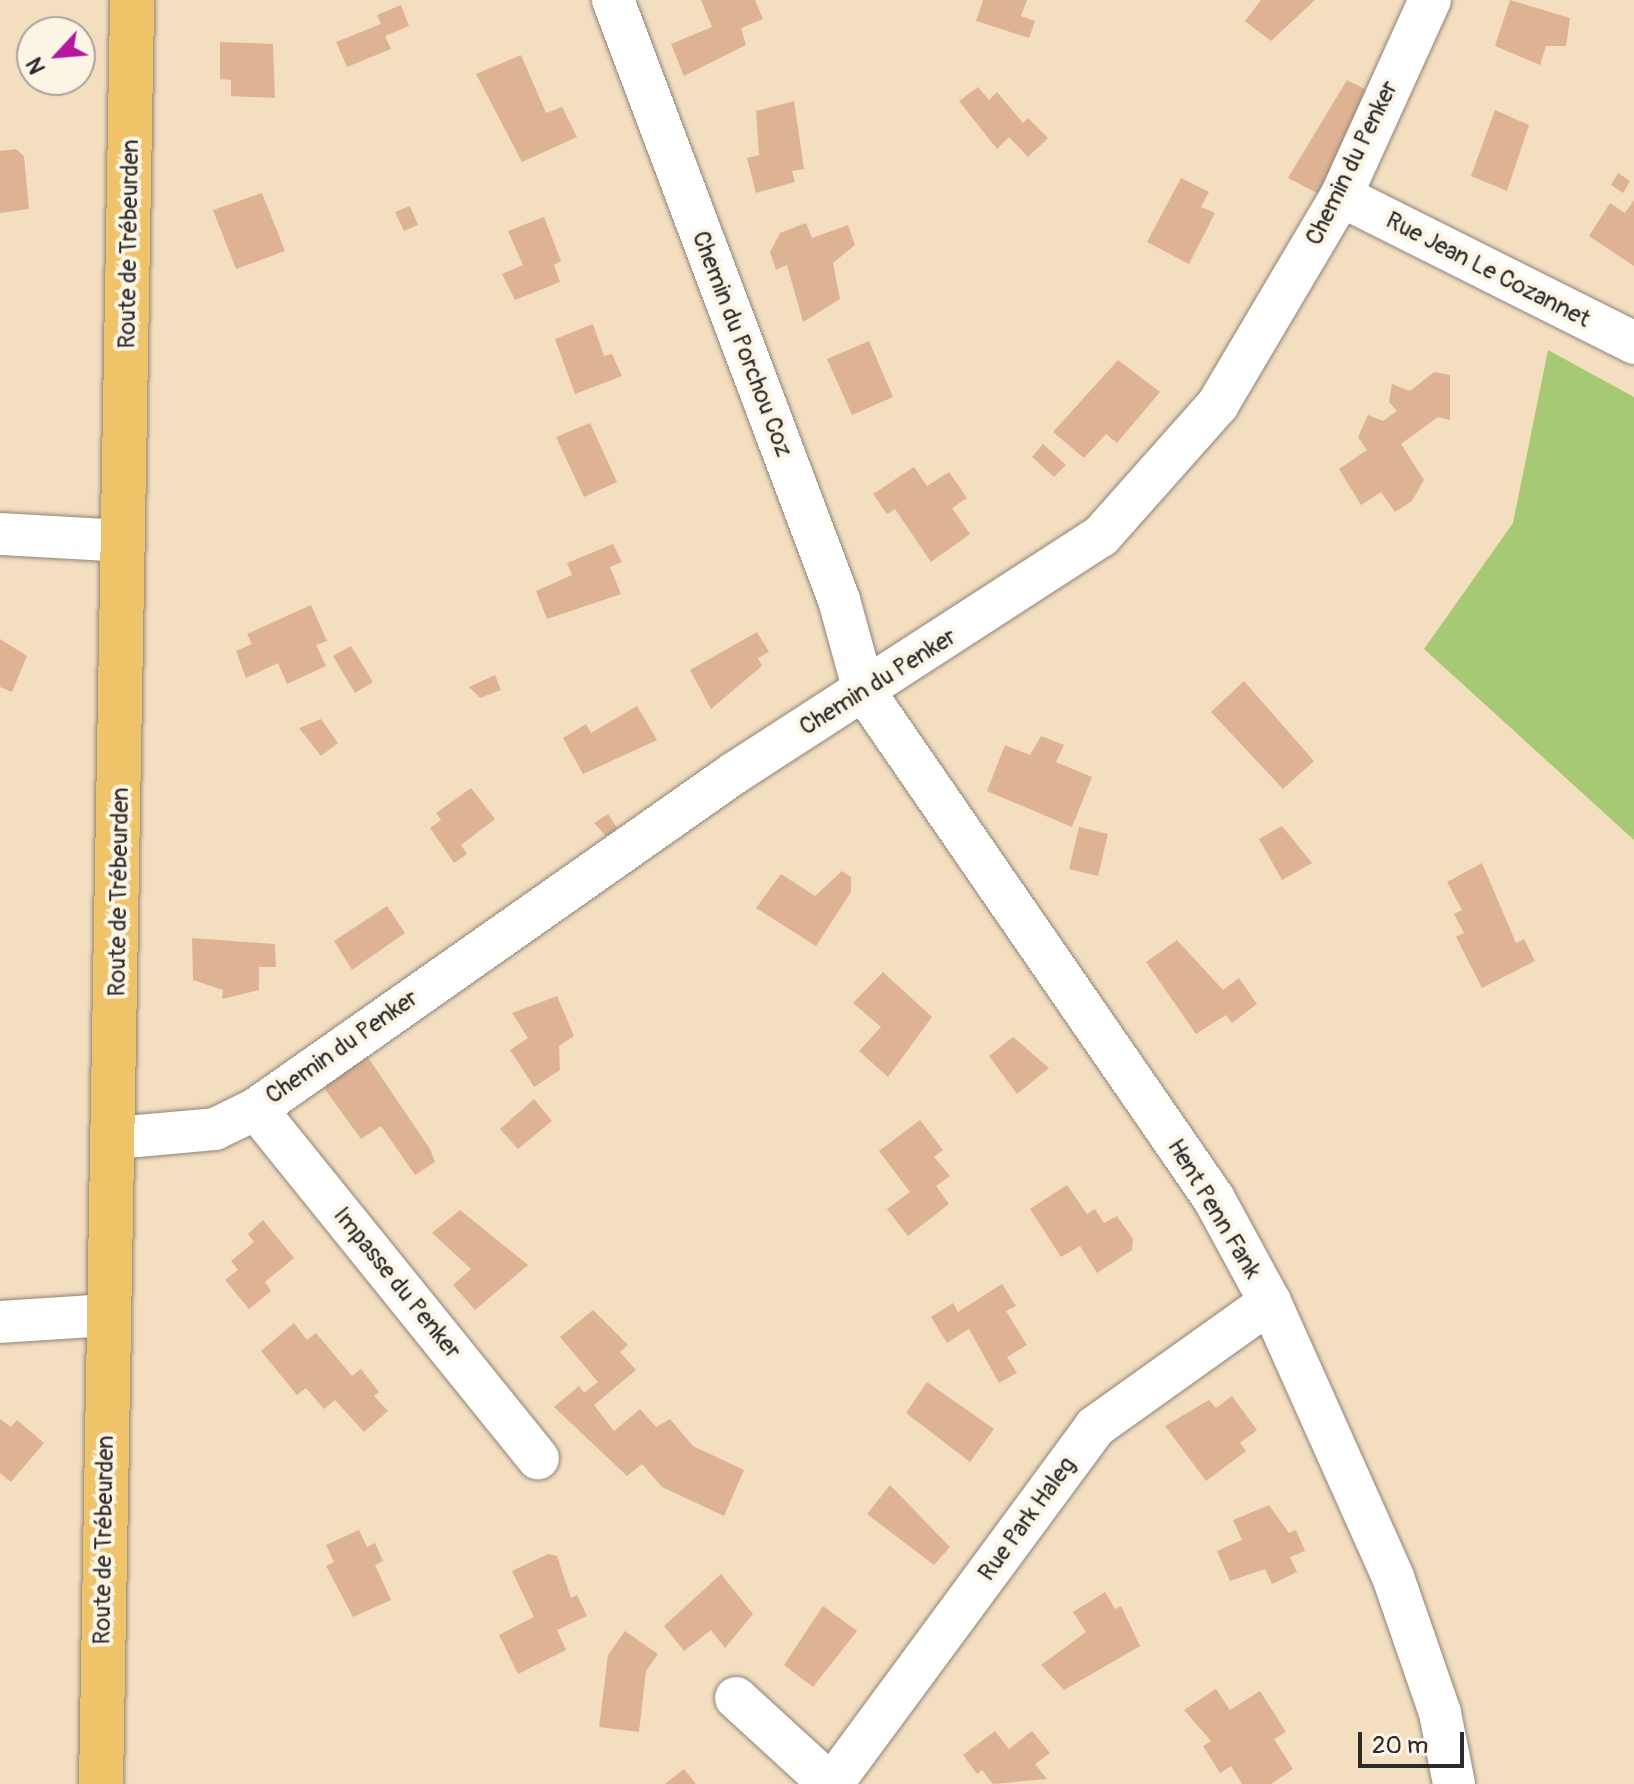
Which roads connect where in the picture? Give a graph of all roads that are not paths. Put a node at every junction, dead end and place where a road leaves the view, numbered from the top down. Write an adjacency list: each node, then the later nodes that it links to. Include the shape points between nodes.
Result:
1 (132, 0): 7 (main road, Route de Trébeurden)
2 (613, 0): 8 (street, Chemin du Porchou Coz, via 839,600)
3 (1430, 0): 4 (street, Chemin du Penker)
4 (1341, 196): 5 (street, Rue Jean Le Cozannet); 8 (street, Chemin du Penker, via 1218,404 1128,510 1073,559)
5 (1634, 343)
6 (0, 534): 7 (street)
7 (124, 541): 10 (main road, Route de Trébeurden)
8 (864, 691): 9 (street, Chemin du Penker, via 733,774); 11 (street, Hent Penn Fank, via 1214,1199)
9 (256, 1109): 10 (street, Chemin du Penker, via 215,1129); 14 (street, Impasse du Penker)
10 (115, 1138): 12 (main road, Route de Trébeurden)
11 (1270, 1302): 17 (street, Rue Park Haleg, via 1095,1427); 18 (street, Hent Penn Fank, via 1393,1577 1440,1713)
12 (107, 1315): 13 (street); 16 (main road, Route de Trébeurden)
13 (0, 1322)
14 (538, 1458)
15 (736, 1698): 17 (street)
16 (101, 1784)
17 (831, 1784)
18 (1454, 1784)

